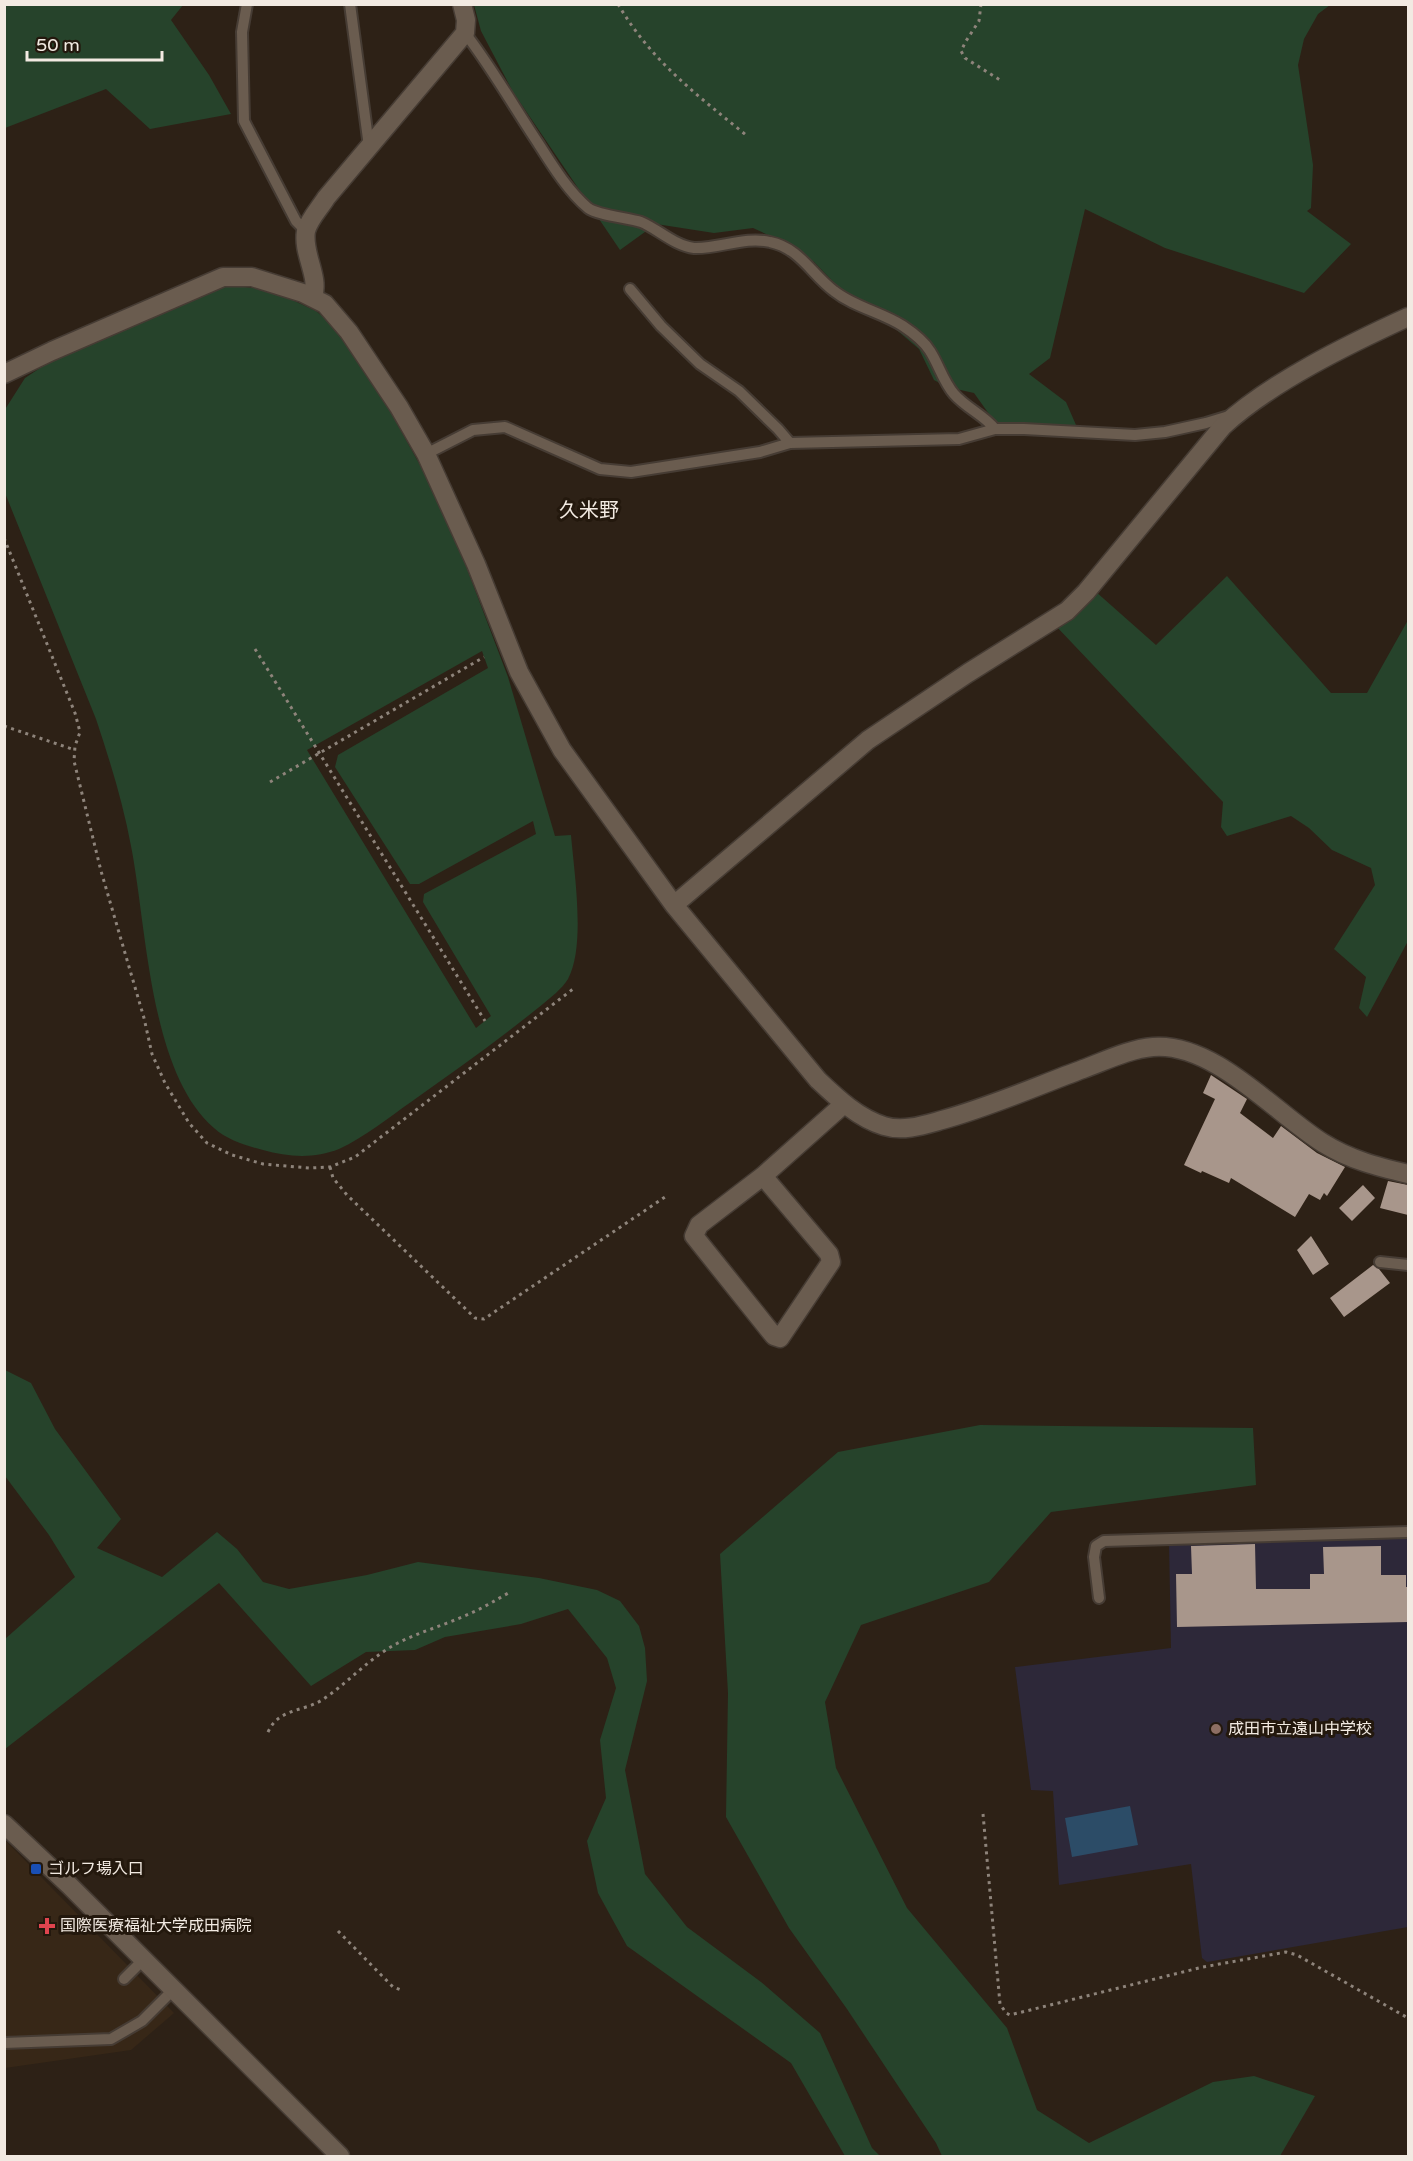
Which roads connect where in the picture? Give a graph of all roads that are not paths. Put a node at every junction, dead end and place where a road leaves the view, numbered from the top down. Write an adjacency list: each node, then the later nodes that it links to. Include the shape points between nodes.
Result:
1 (248, 4): 6 (lane, via 242,32 244,121 296,221)
2 (350, 4): 5 (lane)
3 (462, 4): 4 (street)
4 (465, 33): 5 (street); 12 (lane, via 549,161 590,210 643,223 691,248 752,240 790,250 836,293 903,326 918,338 956,396)
5 (372, 146): 6 (street, via 326,198)
6 (306, 231): 8 (street, via 316,289)
7 (630, 289): 13 (lane, via 700,364 739,392)
8 (313, 297): 10 (street, via 252,277 223,278); 14 (street, via 333,312 349,332)
9 (1408, 317): 11 (street, via 1315,364)
10 (4, 374)
11 (1236, 414): 12 (lane, via 1165,432 1136,435); 15 (street, via 1067,611 868,740)
12 (995, 429): 13 (lane, via 959,440)
13 (790, 443): 14 (lane, via 760,452 631,472 600,469 505,427 473,430)
14 (426, 454): 15 (street, via 519,672 541,713 562,750)
15 (674, 905): 16 (street, via 818,1080)
16 (844, 1104): 17 (street, via 885,1126 920,1126 1122,1054 1167,1047 1185,1050 1229,1072 1324,1143 1365,1163); 18 (street)
17 (1408, 1174)
18 (763, 1176): 18 (street, via 699,1225 694,1236 774,1336 780,1338 831,1262 829,1254)
19 (1380, 1262): 20 (lane)
20 (1408, 1265)
21 (1408, 1532): 22 (lane, via 1104,1541 1096,1546 1094,1557)
22 (1099, 1598)
23 (4, 1824): 24 (street)
24 (142, 1960): 25 (lane); 26 (street)
25 (124, 1979)
26 (173, 1990): 27 (lane, via 142,2021 111,2039); 28 (street)
27 (4, 2043)
28 (340, 2157)

